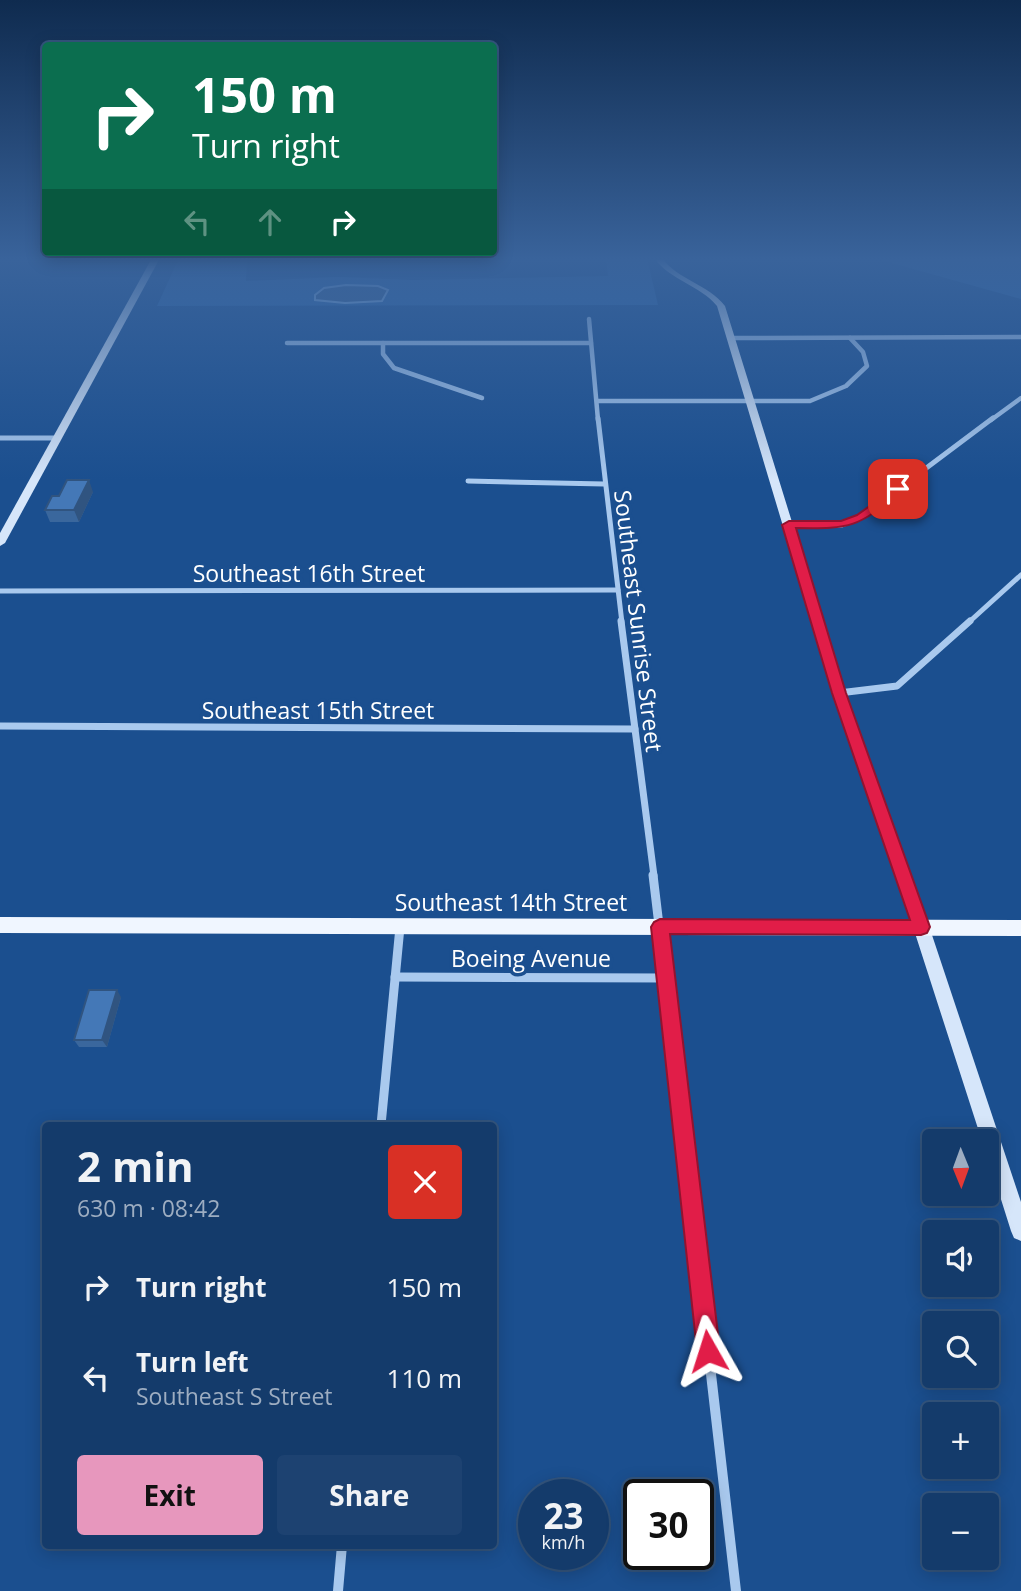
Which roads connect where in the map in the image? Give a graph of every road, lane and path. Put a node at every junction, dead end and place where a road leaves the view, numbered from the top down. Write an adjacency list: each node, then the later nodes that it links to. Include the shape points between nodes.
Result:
1 (116, 332): 15 (street)
2 (590, 332): 9 (street, Southeast Sunrise Street)
3 (730, 332): 4 (street)
4 (732, 338): 5 (street); 13 (street)
5 (850, 338): 6 (street); 13 (street, via 863,352 867,366 846,386 810,401)
6 (1020, 339)
7 (287, 343): 8 (street)
8 (383, 343): 9 (street); 10 (street, via 383,354 394,368)
9 (591, 343): 12 (street, Southeast Sunrise Street)
10 (482, 398)
11 (1021, 398): 18 (street, via 861,517 842,525)
12 (598, 401): 13 (street); 17 (street, Southeast Sunrise Street)
13 (750, 402): 18 (street)
14 (0, 438): 15 (street)
15 (58, 438): 19 (street)
16 (468, 481): 17 (street)
17 (604, 484): 21 (street, Southeast Sunrise Street)
18 (789, 525): 23 (street)
19 (0, 543)
20 (1021, 575): 23 (street, via 897,686)
21 (618, 590): 22 (street, Southeast 16th Street); 25 (street, Southeast Sunrise Street)
22 (0, 591)
23 (839, 693): 29 (street)
24 (0, 726): 25 (street, Southeast 15th Street)
25 (635, 729): 28 (street, Southeast Sunrise Street)
26 (0, 925): 27 (main road, Southeast 14th Street)
27 (400, 926): 28 (main road, Southeast 14th Street); 31 (street)
28 (660, 927): 29 (main road, Southeast 14th Street); 32 (street, Southeast Sunrise Street)
29 (921, 927): 30 (main road, Southeast 14th Street); 34 (street)
30 (1021, 928)
31 (395, 977): 32 (street, Boeing Avenue); 33 (street)
32 (666, 978): 37 (street, Southeast Sunrise Street)
33 (381, 1122)
34 (1021, 1231)
35 (342, 1549): 36 (street)
36 (338, 1591)
37 (736, 1591)

